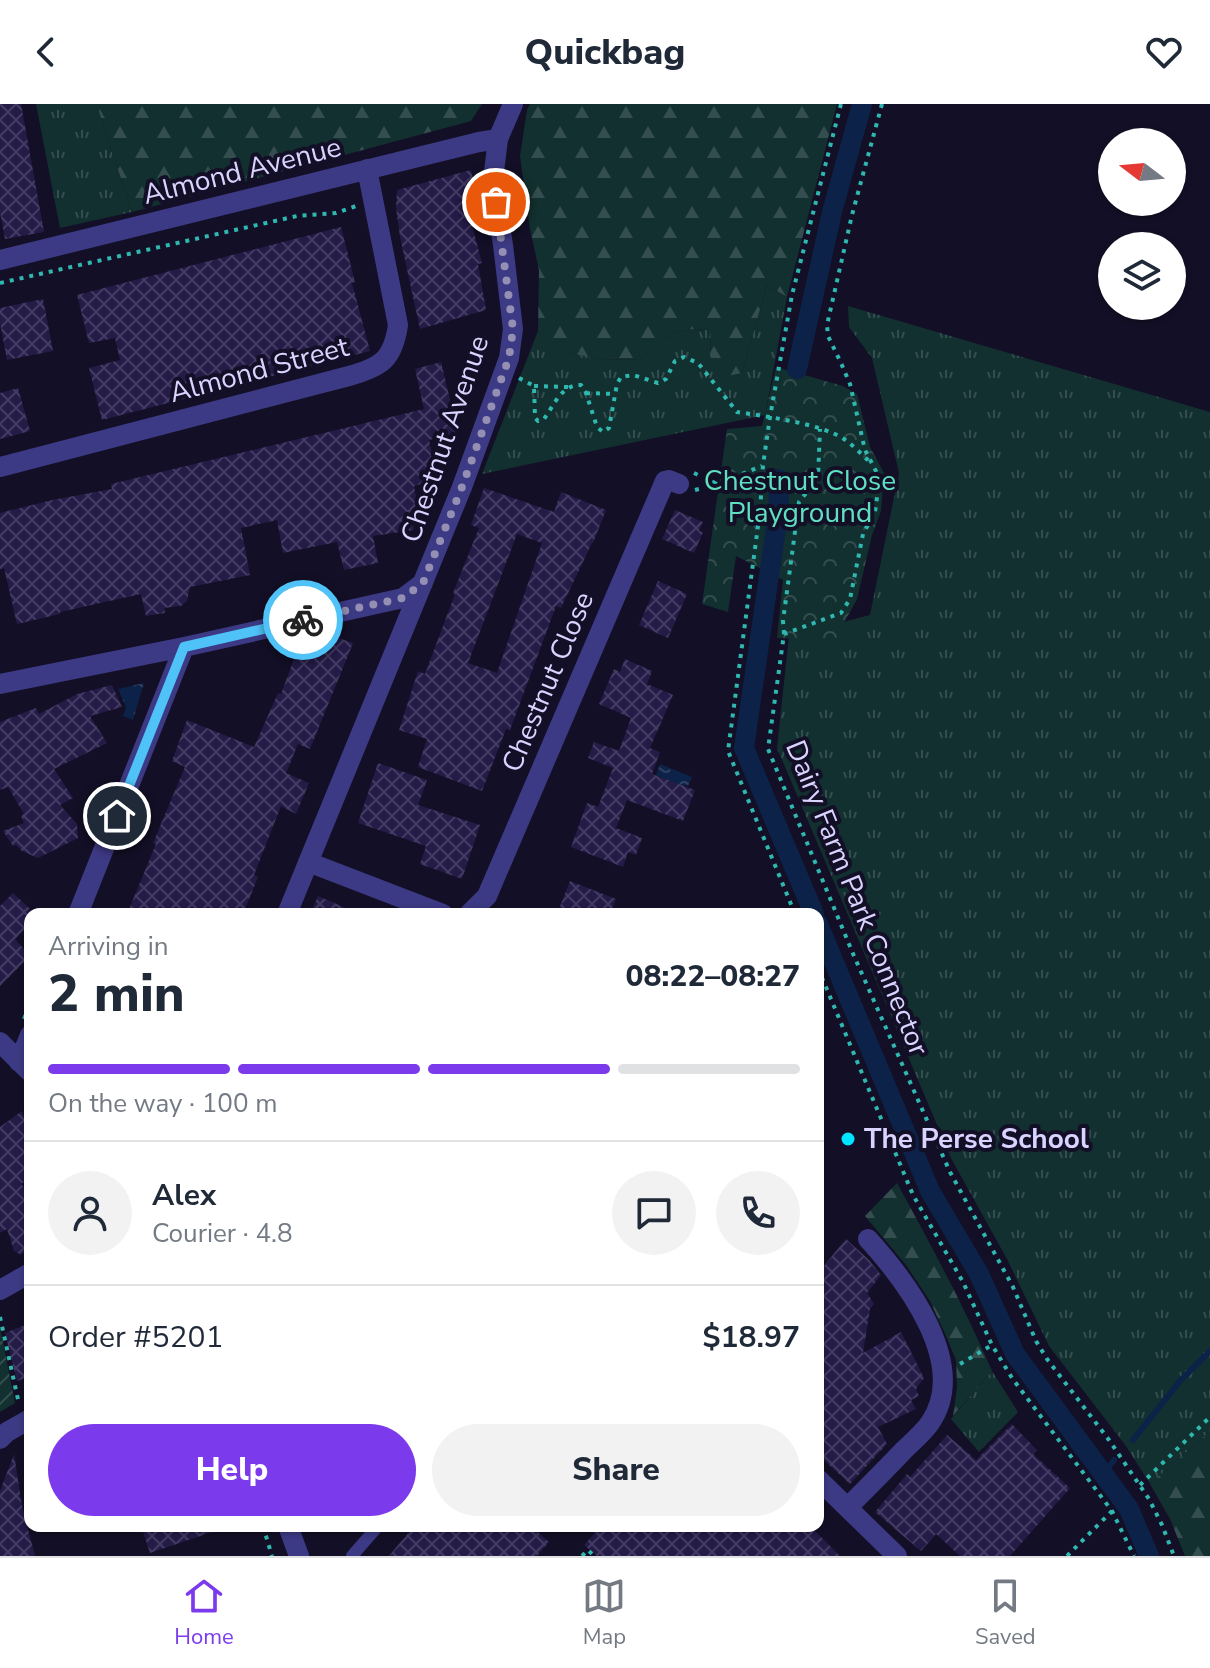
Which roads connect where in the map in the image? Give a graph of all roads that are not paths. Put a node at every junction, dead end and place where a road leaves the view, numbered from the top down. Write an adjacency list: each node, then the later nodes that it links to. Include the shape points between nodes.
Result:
1 (513, 104): 2 (street, Chestnut Avenue)
2 (498, 139): 3 (street, Almond Avenue); 7 (street, Chestnut Avenue, via 493,180 513,329 509,358)
3 (367, 169): 4 (street, Almond Avenue); 5 (street, Almond Street, via 398,325 395,345 383,362 367,371)
4 (0, 260)
5 (0, 467)
6 (688, 482): 14 (street, Chestnut Close, via 665,481 487,896)
7 (423, 583): 8 (street, via 403,598); 10 (street, Chestnut Avenue)
8 (184, 647): 9 (street); 11 (street)
9 (0, 684)
10 (308, 862): 12 (street, Chestnut Avenue); 13 (street)
11 (80, 908)
12 (289, 908)
13 (427, 908)
14 (475, 908)
15 (0, 1042): 16 (street)
16 (24, 1066)
17 (868, 1239): 23 (street, via 918,1307 937,1346 942,1396 929,1425)
18 (24, 1276): 19 (street)
19 (0, 1290)
20 (24, 1415): 21 (street)
21 (0, 1439)
22 (824, 1485): 23 (street)
23 (848, 1507): 28 (street)
24 (290, 1532): 26 (street)
25 (371, 1532): 27 (lane)
26 (299, 1556)
27 (352, 1556)
28 (897, 1556)

